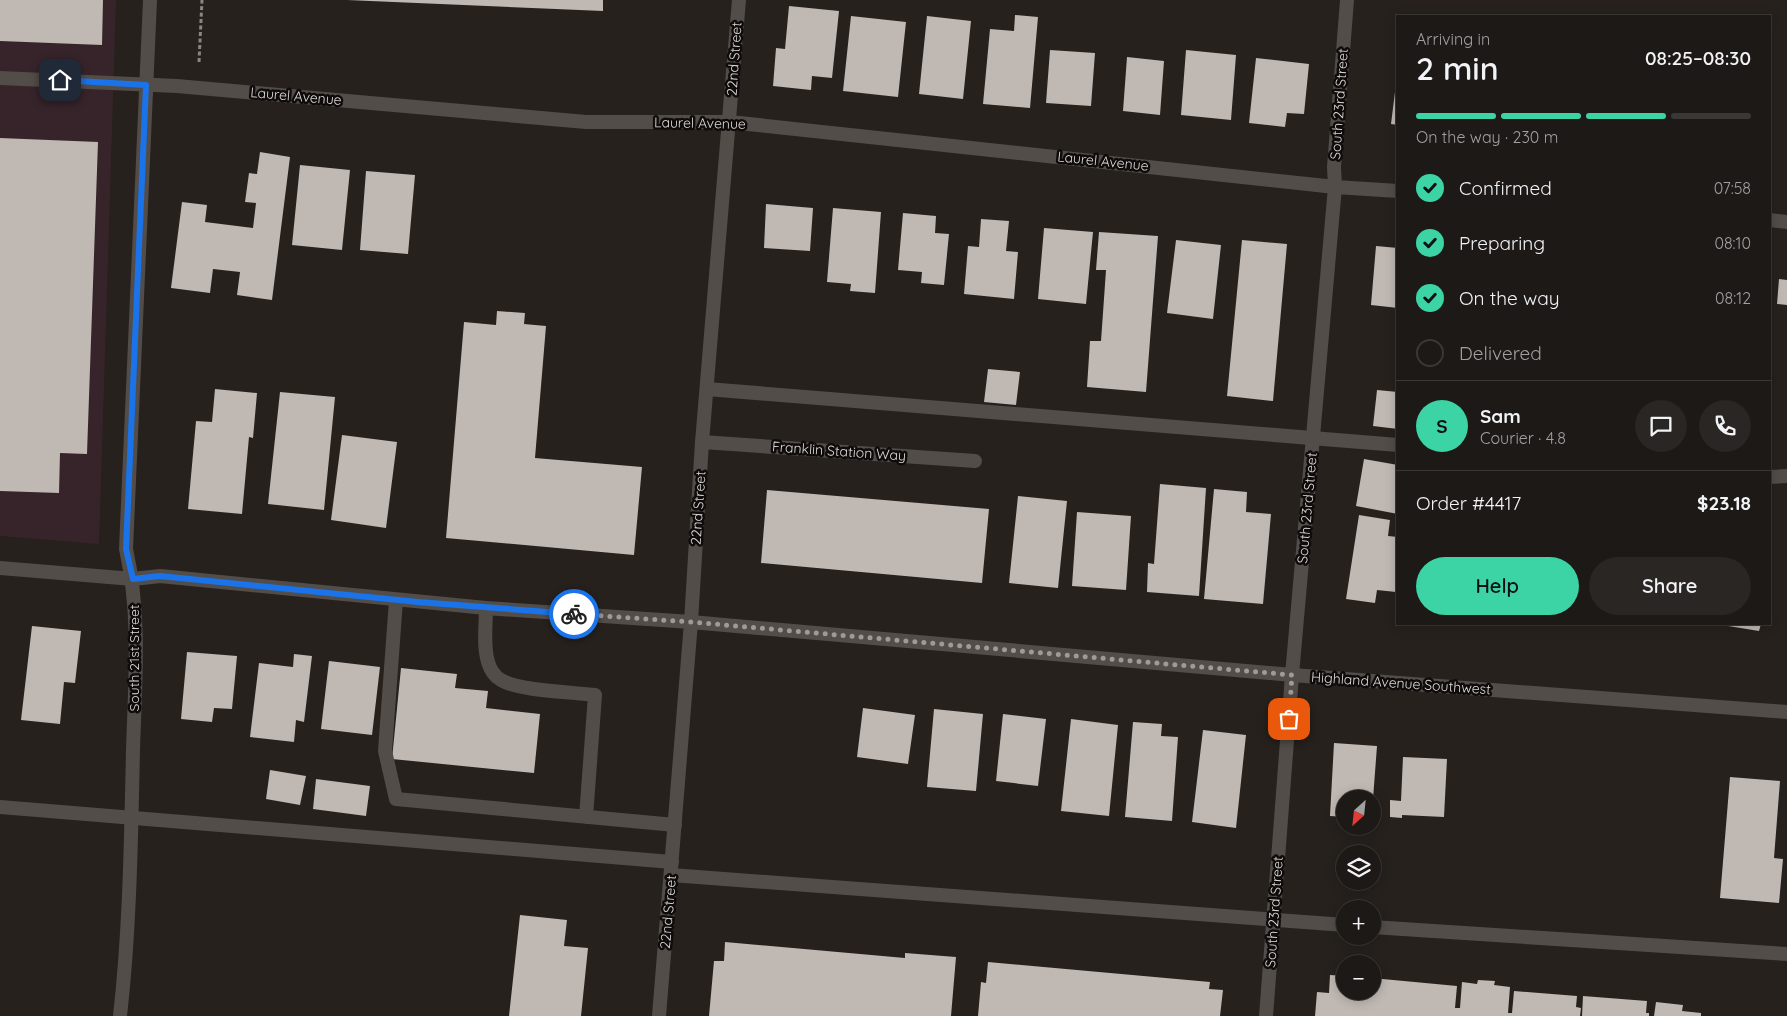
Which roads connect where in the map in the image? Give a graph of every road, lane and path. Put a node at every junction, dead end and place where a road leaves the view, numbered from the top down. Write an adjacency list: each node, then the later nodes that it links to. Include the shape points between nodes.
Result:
1 (150, 0): 7 (street, South 21st Street)
2 (202, 0): 5 (path)
3 (739, 0): 8 (street, 22nd Street)
4 (1347, 0): 9 (street, South 23rd Street)
5 (200, 62)
6 (0, 78): 7 (street, Laurel Avenue)
7 (146, 85): 8 (street, Laurel Avenue, via 586,122); 21 (street, South 21st Street, via 126,549)
8 (730, 122): 9 (street, Laurel Avenue); 13 (street, 22nd Street)
9 (1335, 187): 10 (street, Laurel Avenue); 14 (street, South 23rd Street)
10 (1396, 192)
11 (1771, 220): 12 (street)
12 (1787, 222)
13 (707, 388): 14 (street); 15 (street, 22nd Street)
14 (1313, 438): 16 (street); 25 (street, South 23rd Street)
15 (702, 442): 17 (street, Franklin Station Way); 24 (street, 22nd Street)
16 (1396, 445)
17 (975, 461)
18 (1787, 476): 19 (street)
19 (1771, 477)
20 (0, 568): 21 (street, Highland Avenue Southwest)
21 (133, 579): 22 (street, Highland Avenue Southwest, via 160,576); 28 (street, South 21st Street, via 136,618)
22 (396, 600): 23 (street, Highland Avenue Southwest); 29 (street, via 385,751 396,799)
23 (486, 608): 24 (street, Highland Avenue Southwest); 29 (street, via 487,662 499,680 530,688 595,695)
24 (691, 622): 25 (street, Highland Avenue Southwest); 30 (street, 22nd Street)
25 (1292, 675): 26 (street, Highland Avenue Southwest); 32 (street, South 23rd Street)
26 (1787, 712)
27 (0, 807): 28 (street)
28 (131, 817): 31 (street); 36 (street, South 21st Street)
29 (586, 817): 30 (street)
30 (675, 825): 31 (street, 22nd Street)
31 (671, 868): 32 (street); 37 (street, 22nd Street)
32 (1274, 921): 33 (street); 38 (street, South 23rd Street)
33 (1336, 924)
34 (1381, 928): 35 (street)
35 (1787, 954)
36 (120, 1016)
37 (659, 1016)
38 (1266, 1016)

